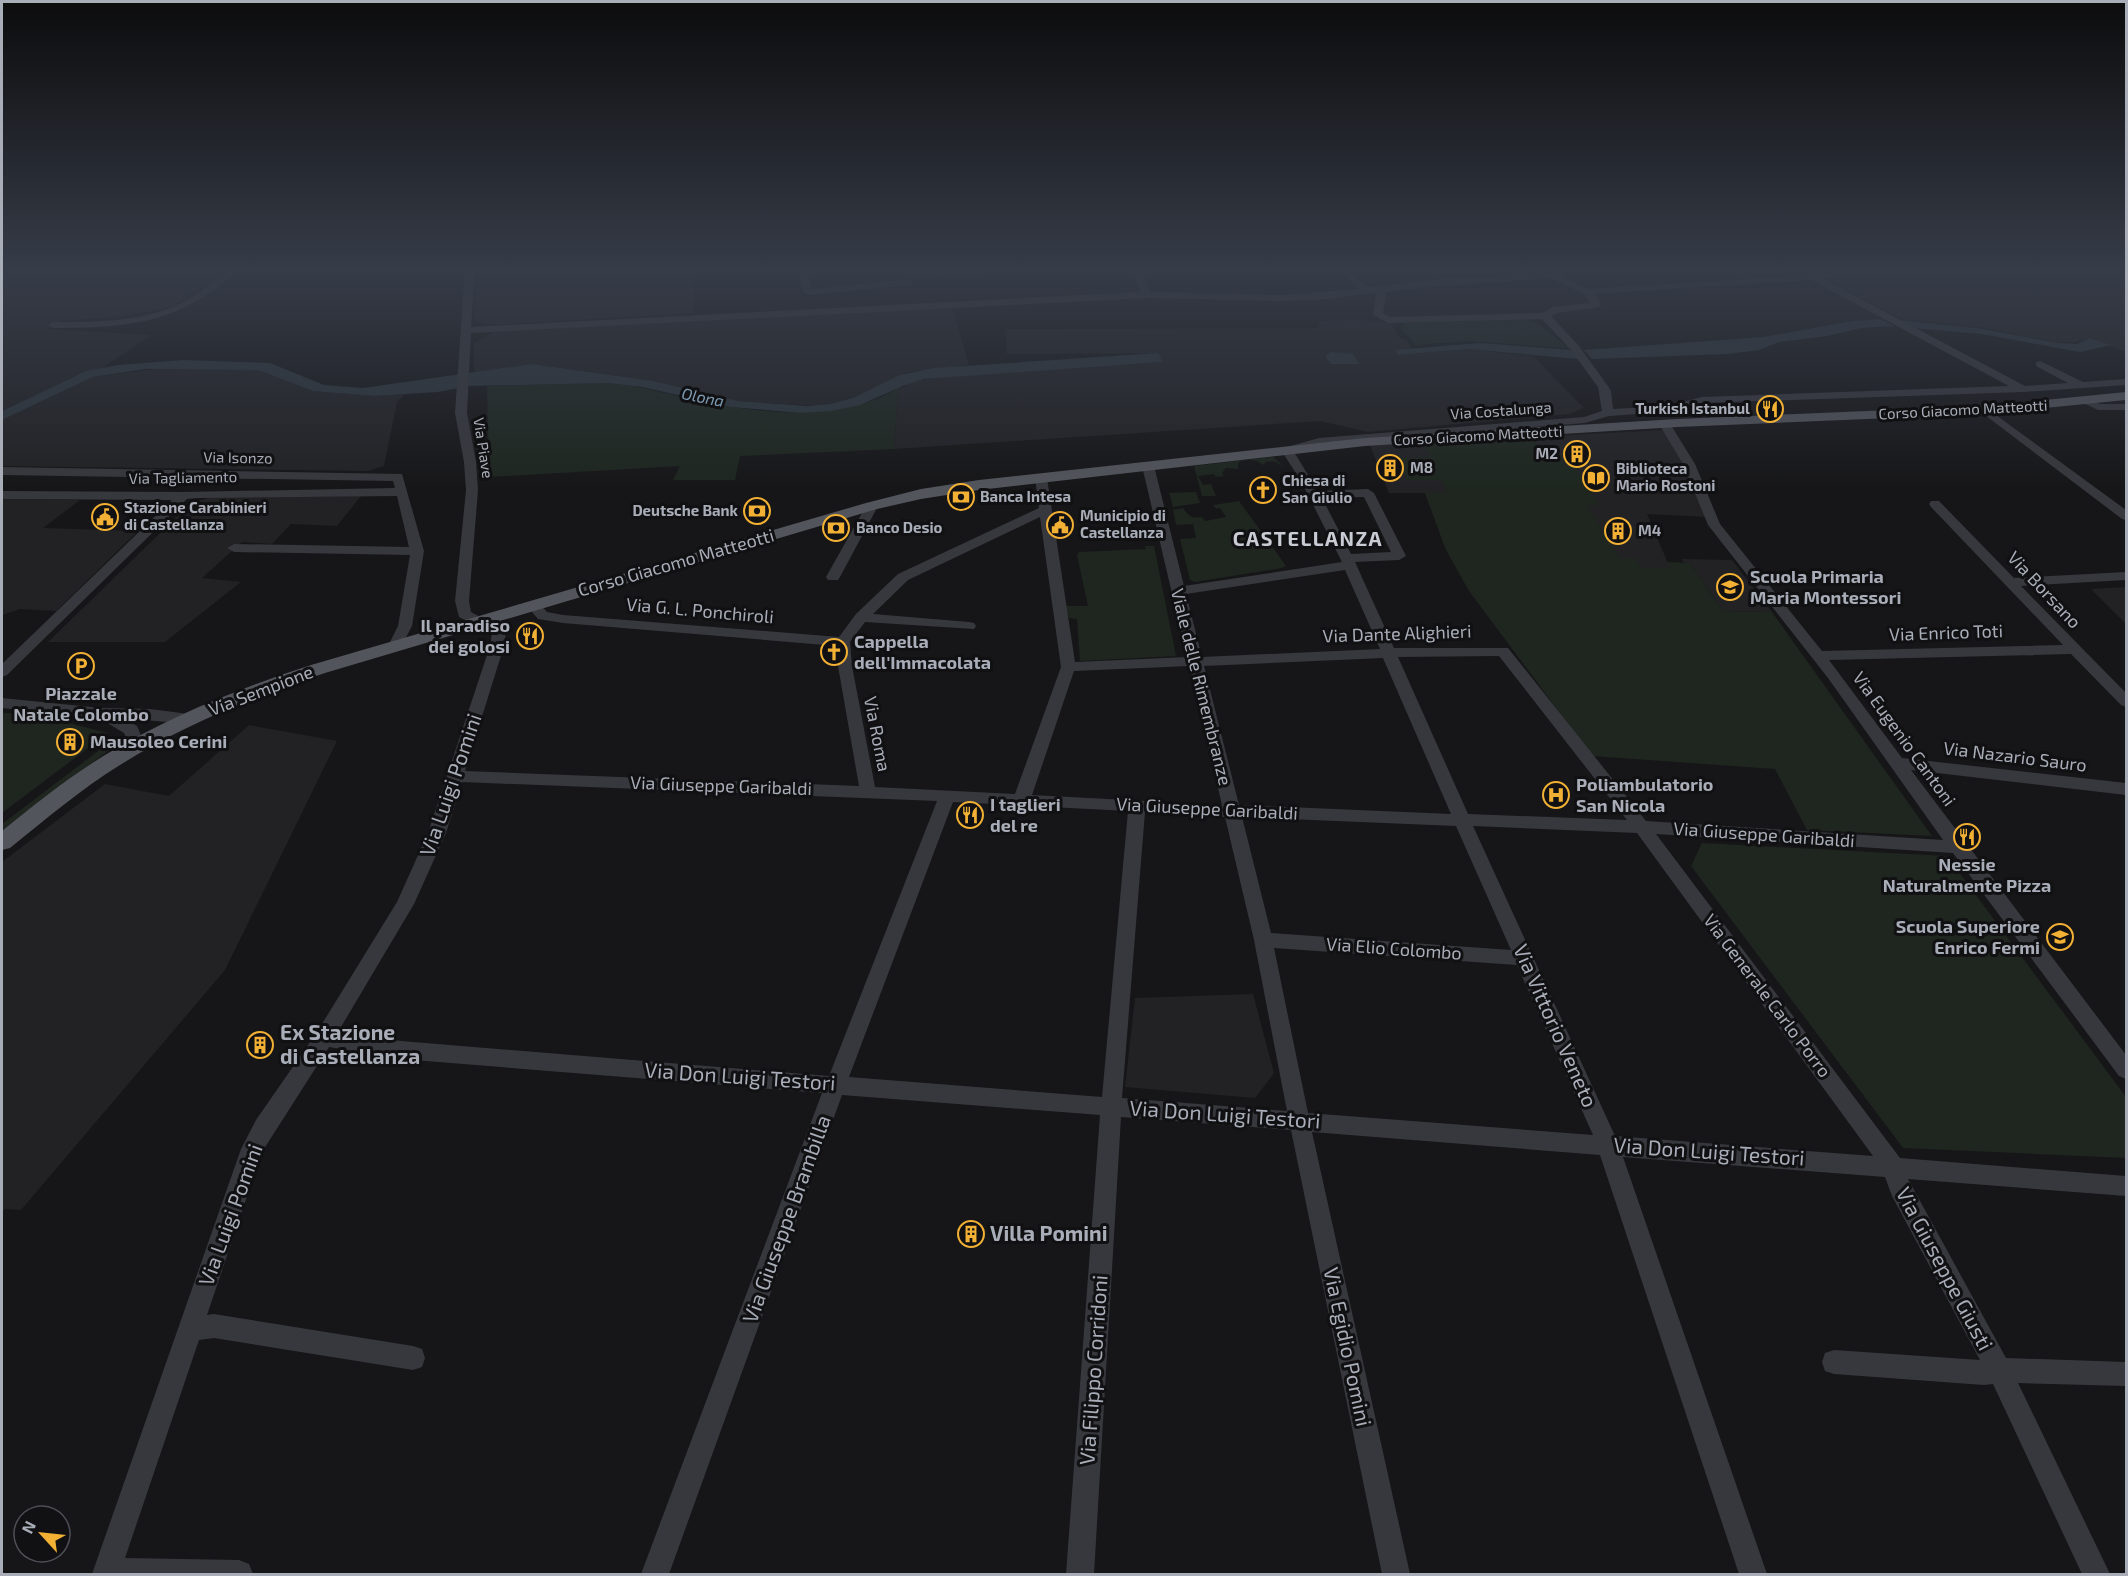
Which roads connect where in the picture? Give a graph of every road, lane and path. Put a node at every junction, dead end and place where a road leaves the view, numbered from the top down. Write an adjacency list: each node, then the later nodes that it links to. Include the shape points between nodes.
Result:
1 (465, 343): 39 (street, Via Piave, via 461,413 472,490 462,601 465,614)
2 (1570, 343): 12 (street, via 1606,391)
3 (1935, 343): 7 (street)
4 (2040, 364): 6 (street)
5 (2127, 382): 6 (street, Via Costalunga)
6 (2080, 385): 7 (street, Via Costalunga)
7 (2023, 389): 12 (street, Via Costalunga, via 1702,400 1667,409)
8 (2127, 396): 9 (main road, Corso Giacomo Matteotti)
9 (2087, 402): 10 (street, via 2098,407); 11 (main road, Corso Giacomo Matteotti)
10 (2127, 407)
11 (1985, 410): 13 (main road, Corso Giacomo Matteotti); 27 (street)
12 (1608, 413): 14 (street, Via Costalunga, via 1585,420)
13 (1665, 424): 15 (main road, Corso Giacomo Matteotti); 45 (street, Via Eugenio Cantoni, via 1689,464 1714,525)
14 (1396, 434): 15 (street, Via Costalunga); 16 (street, Via Costalunga, via 1319,441)
15 (1365, 442): 16 (main road, Corso Giacomo Matteotti)
16 (1287, 450): 17 (main road, Corso Giacomo Matteotti); 22 (street, Via Vittorio Veneto)
17 (1148, 466): 19 (main road, Corso Giacomo Matteotti); 34 (street, Viale delle Rimembranze)
18 (2, 471): 20 (street, Via Isonzo, via 398,477)
19 (1041, 478): 25 (main road, Corso Giacomo Matteotti, via 950,489); 26 (street)
20 (402, 492): 23 (street, Via Tagliamento); 29 (street)
21 (2, 495): 23 (street, Via Tagliamento)
22 (1314, 495): 30 (street, Via Vittorio Veneto); 30 (street, via 1368,493 1399,556)
23 (183, 496): 48 (street)
24 (1935, 504): 33 (street, Via Borsano)
25 (872, 506): 32 (street); 35 (main road, Corso Giacomo Matteotti)
26 (1047, 509): 37 (street, via 903,577); 47 (street)
27 (2127, 516)
28 (234, 548): 29 (street)
29 (417, 551): 42 (street, via 405,626)
30 (1348, 562): 34 (street); 44 (street, Via Vittorio Veneto)
31 (2127, 576): 33 (street)
32 (833, 577)
33 (2012, 582): 43 (street, Via Borsano)
34 (1178, 591): 46 (street, Viale delle Rimembranze)
35 (571, 594): 36 (main road, Corso Giacomo Matteotti); 38 (street, via 555,612)
36 (533, 605): 38 (street, Via G. L. Ponchiroli, via 543,616); 39 (main road, Corso Giacomo Matteotti)
37 (861, 617): 40 (street); 41 (street)
38 (555, 618): 41 (street, Via G. L. Ponchiroli)
39 (480, 621): 42 (main road, Via Sempione); 55 (street, Via Luigi Pomini, via 499,631 499,637)
40 (969, 626)
41 (843, 642): 57 (street, Via Roma)
42 (395, 646): 52 (main road, Via Sempione, via 279,681)
43 (2075, 649): 45 (street, Via Enrico Toti); 49 (street, Via Borsano)
44 (1389, 653): 46 (street, Via Dante Alighieri); 62 (street, Via Vittorio Veneto); 63 (street, Via Dante Alighieri, via 1503,651)
45 (1819, 656): 54 (street, Via Eugenio Cantoni)
46 (1197, 661): 47 (street, Via Dante Alighieri); 61 (street, Viale delle Rimembranze)
47 (1068, 666): 59 (street)
48 (2, 672)
49 (2127, 702)
50 (2, 704): 51 (street)
51 (100, 712): 52 (street); 53 (street, via 131,730)
52 (189, 719): 53 (main road, Via Sempione)
53 (138, 745): 64 (main road, Via Sempione, via 91,774)
54 (1898, 763): 56 (street, Via Nazario Sauro); 65 (street, Via Eugenio Cantoni)
55 (455, 776): 57 (street, Via Giuseppe Garibaldi); 68 (street, Via Luigi Pomini, via 433,843 405,904)
56 (2127, 789)
57 (868, 792): 58 (street, Via Giuseppe Garibaldi)
58 (947, 797): 59 (street, Via Giuseppe Garibaldi); 70 (street, Via Giuseppe Brambilla)
59 (1022, 801): 60 (street, Via Giuseppe Garibaldi)
60 (1137, 806): 61 (street, Via Giuseppe Garibaldi); 71 (street, Via Filippo Corridoni)
61 (1232, 812): 62 (street, Via Giuseppe Garibaldi); 66 (street, Viale delle Rimembranze)
62 (1462, 819): 63 (street, Via Giuseppe Garibaldi); 67 (street, Via Vittorio Veneto)
63 (1641, 827): 65 (street, Via Giuseppe Garibaldi); 74 (street, Via Generale Carlo Porro)
64 (2, 842)
65 (1958, 847): 69 (street, Via Eugenio Cantoni)
66 (1263, 940): 67 (street, Via Elio Colombo); 72 (street, Viale delle Rimembranze)
67 (1525, 958): 73 (street, Via Vittorio Veneto)
68 (324, 1038): 70 (street, Via Don Luigi Testori, via 413,1051); 76 (street, Via Luigi Pomini, via 255,1143)
69 (2127, 1070)
70 (836, 1084): 71 (street, Via Don Luigi Testori); 84 (street, Via Giuseppe Brambilla)
71 (1111, 1108): 72 (street, Via Don Luigi Testori); 81 (street, Via Filippo Corridoni)
72 (1299, 1120): 73 (street, Via Don Luigi Testori); 85 (street, Via Egidio Pomini)
73 (1608, 1145): 74 (street, Via Don Luigi Testori); 86 (street, Via Vittorio Veneto)
74 (1893, 1166): 75 (street, Via Don Luigi Testori); 79 (street, Via Giuseppe Giusti, via 1900,1189)
75 (2127, 1186)
76 (190, 1329): 77 (street, via 214,1326); 82 (street, Via Luigi Pomini)
77 (412, 1358)
78 (1834, 1362): 79 (street, Via Giuseppe Giusti, via 1984,1373)
79 (1999, 1370): 80 (street); 87 (street, Via Giuseppe Giusti)
80 (2127, 1374)
81 (1081, 1563)
82 (107, 1573): 83 (street)
83 (239, 1575)
84 (655, 1575)
85 (1396, 1575)
86 (1753, 1575)
87 (2096, 1575)

